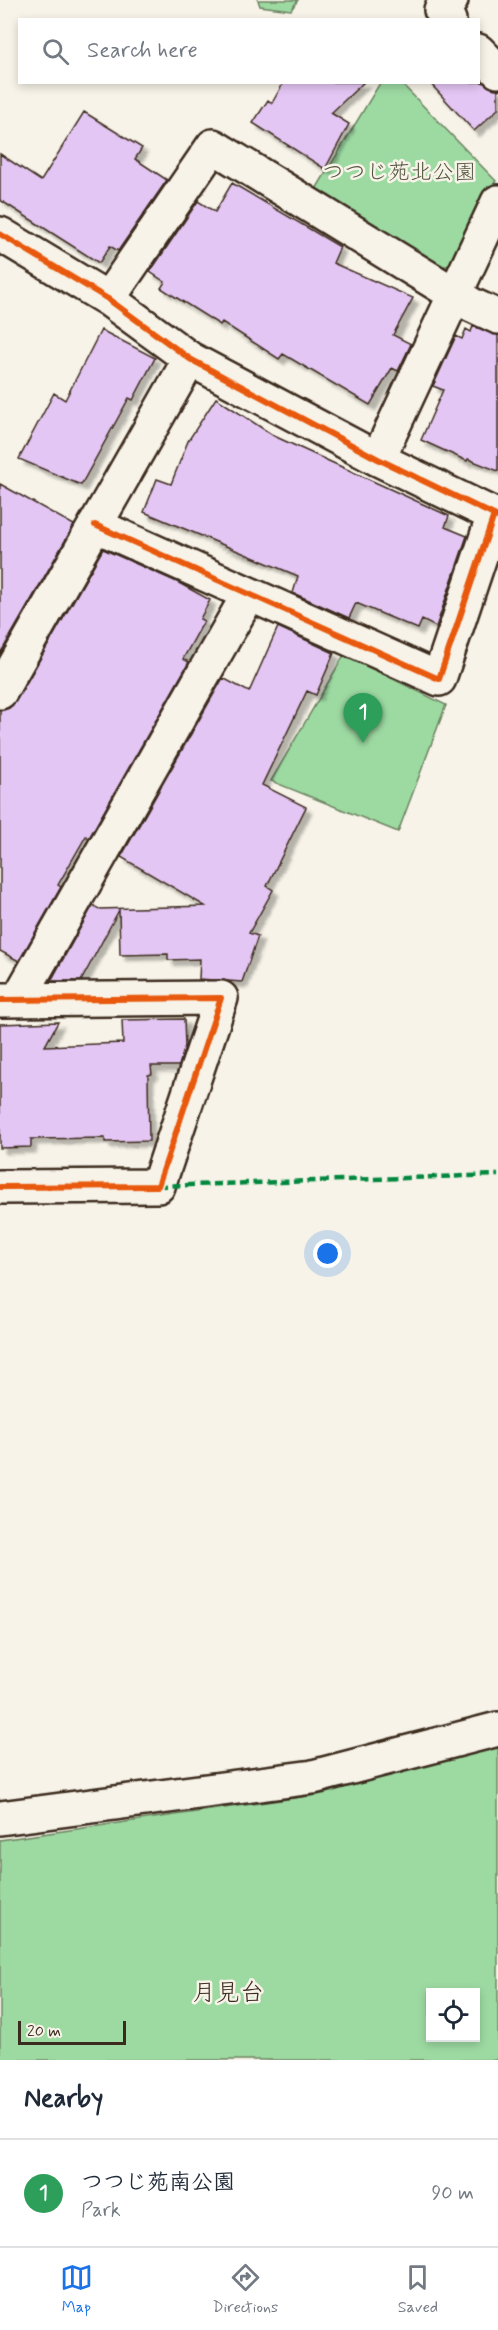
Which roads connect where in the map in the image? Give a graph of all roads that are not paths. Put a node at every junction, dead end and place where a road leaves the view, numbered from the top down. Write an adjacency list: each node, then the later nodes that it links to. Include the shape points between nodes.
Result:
1 (451, 0): 2 (street, via 441,10)
2 (447, 18)
3 (480, 53): 4 (street)
4 (498, 71)
5 (498, 202): 7 (street)
6 (0, 234): 8 (street)
7 (454, 293): 8 (street, via 213,146); 9 (street); 11 (street)
8 (108, 299): 10 (street)
9 (498, 317)
10 (190, 359): 11 (street); 13 (street)
11 (378, 459): 12 (street)
12 (496, 516): 14 (street, via 439,680)
13 (95, 525): 14 (street); 15 (street)
14 (249, 594): 16 (street)
15 (0, 692)
16 (9, 1000): 17 (street, via 221,998 158,1186)
17 (0, 1187)
18 (498, 1729): 19 (street, via 314,1776)
19 (0, 1818)

